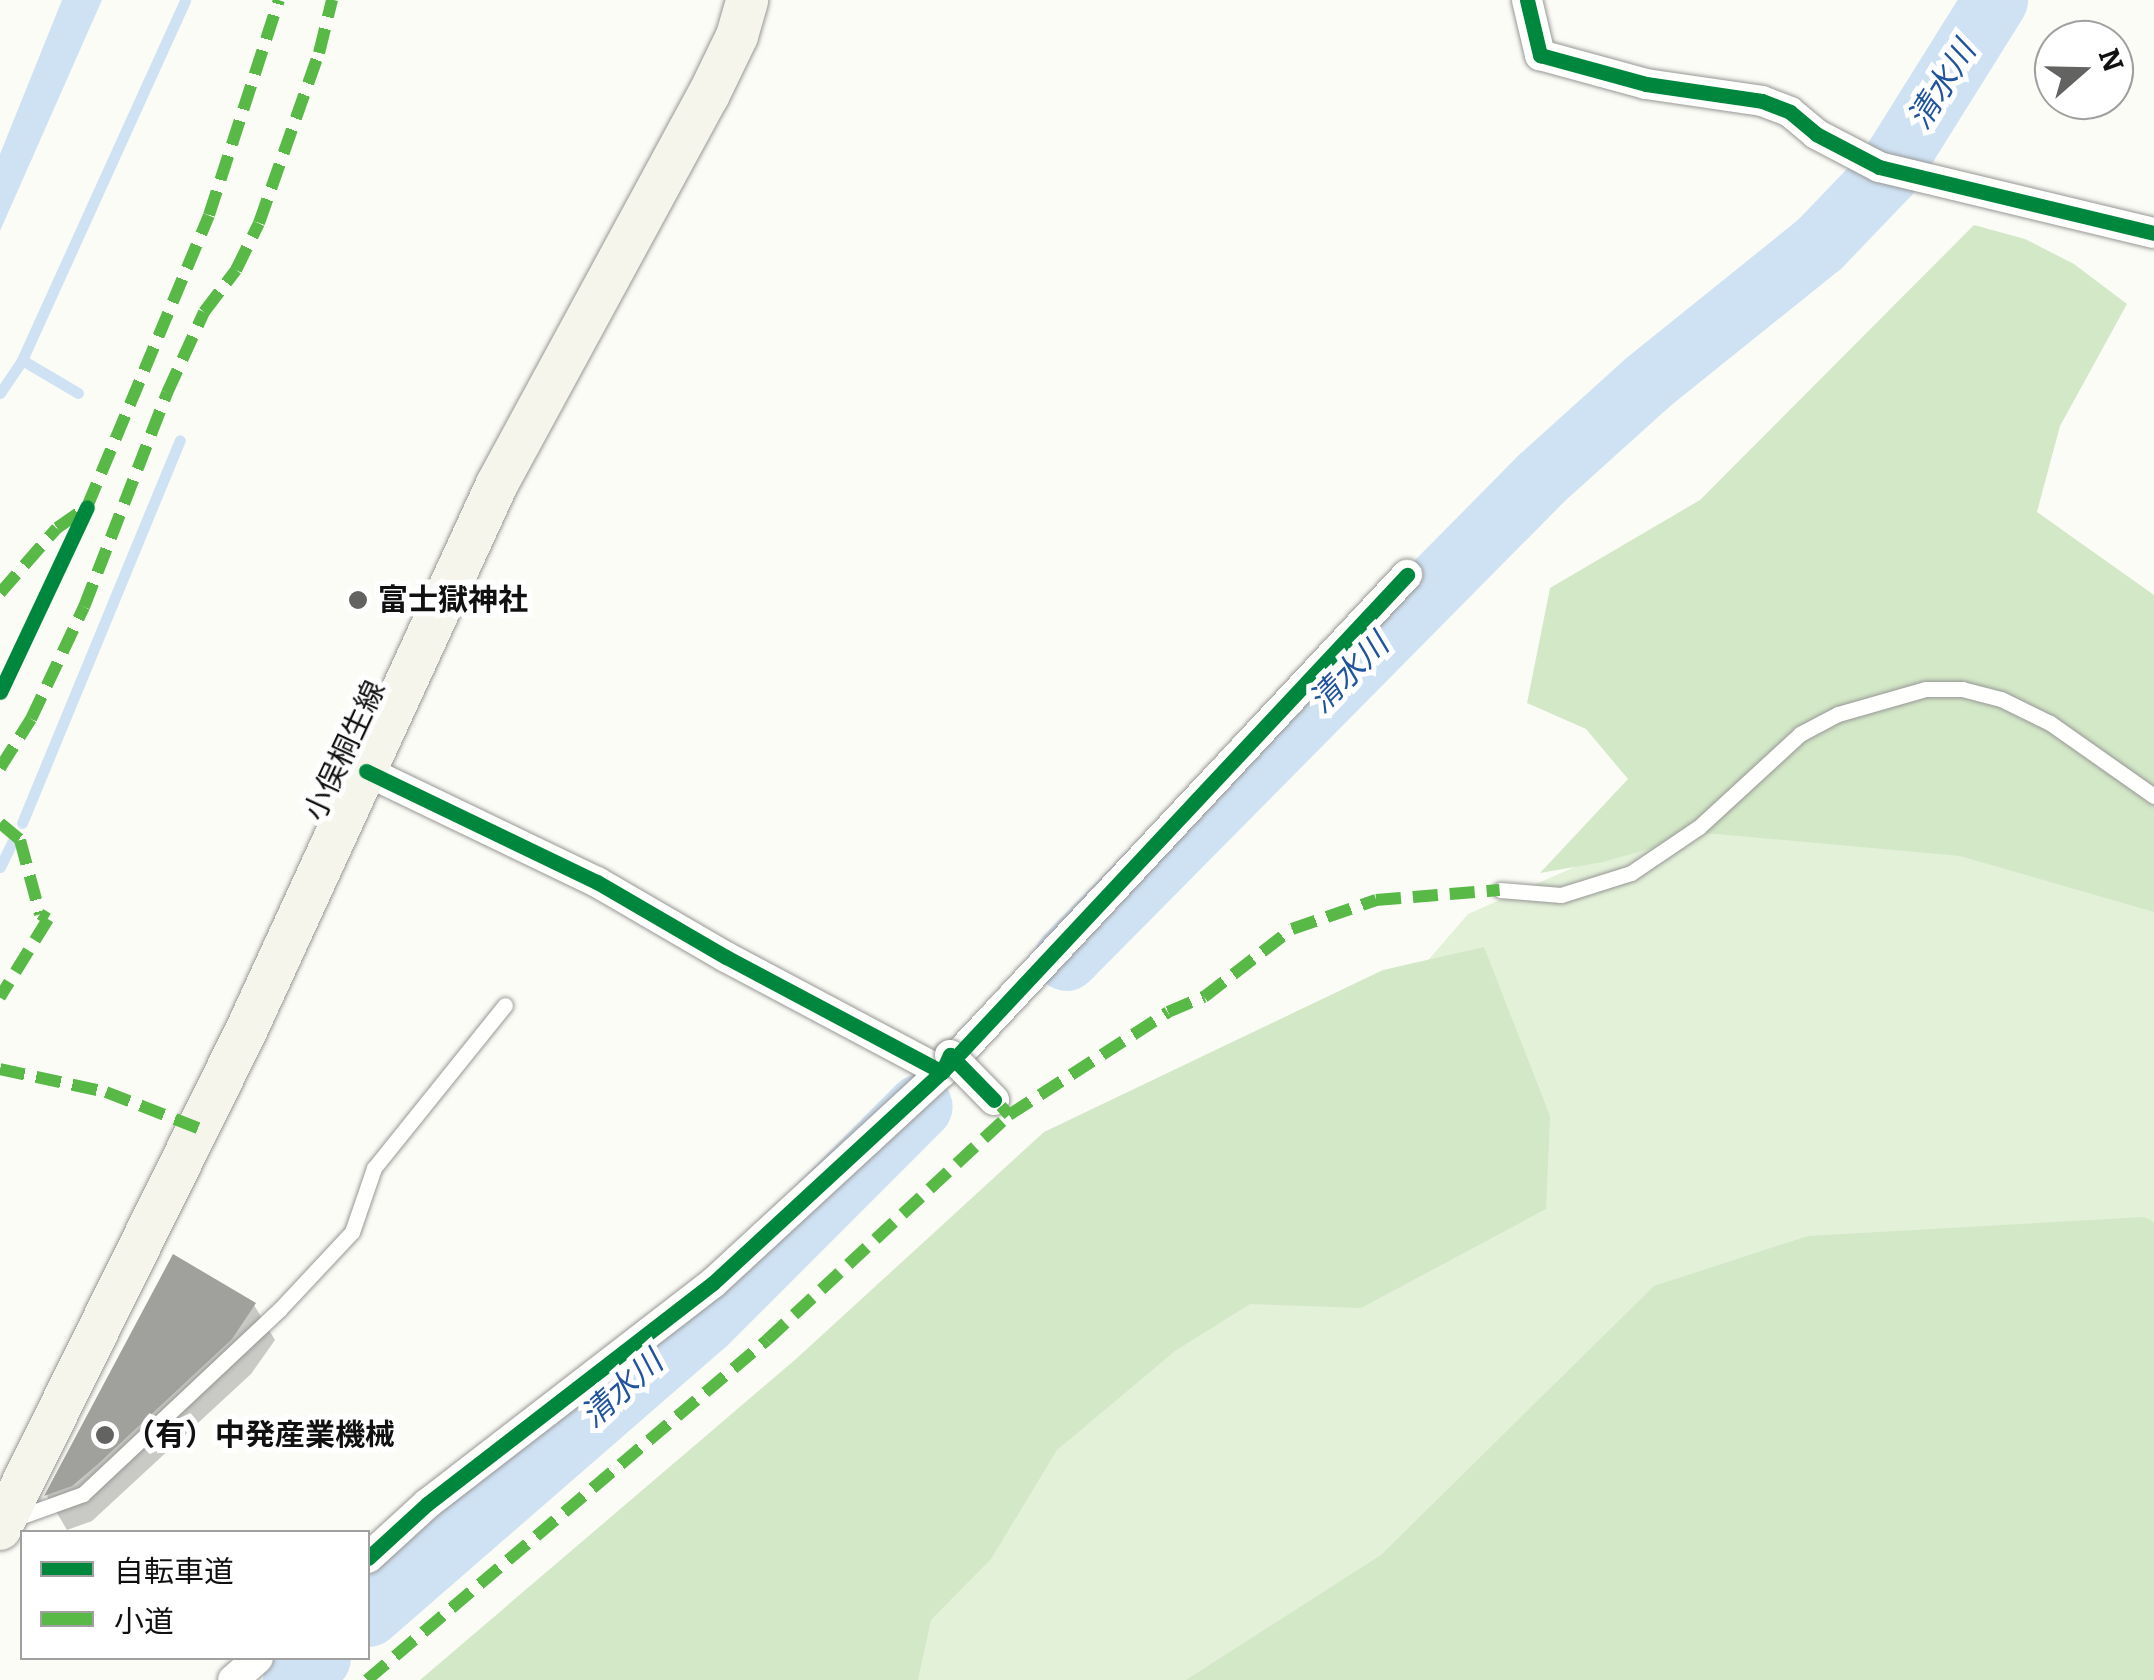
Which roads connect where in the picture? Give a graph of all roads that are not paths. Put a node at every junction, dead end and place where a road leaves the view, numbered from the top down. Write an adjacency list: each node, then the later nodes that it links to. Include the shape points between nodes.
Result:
1 (746, 0): 5 (main road, 小俣桐生線, via 708,96 497,484)
2 (1526, 0): 3 (street, via 1540,55 1646,84 1762,101 1879,167)
3 (2154, 233)
4 (1407, 576): 9 (street)
5 (366, 771): 9 (street, via 597,882 726,957); 11 (main road, 小俣桐生線, via 246,1032)
6 (2154, 796): 7 (lane, via 2050,723 2001,700 1962,689 1926,689 1838,714 1800,734 1699,827 1631,873 1561,895)
7 (1500, 890)
8 (505, 1005): 11 (lane, via 374,1168 352,1232 280,1310 83,1494)
9 (946, 1064): 10 (street, bridge); 12 (street, via 713,1283 427,1504)
10 (994, 1100)
11 (2, 1526)
12 (370, 1556)
13 (256, 1660): 14 (street)
14 (233, 1680)

